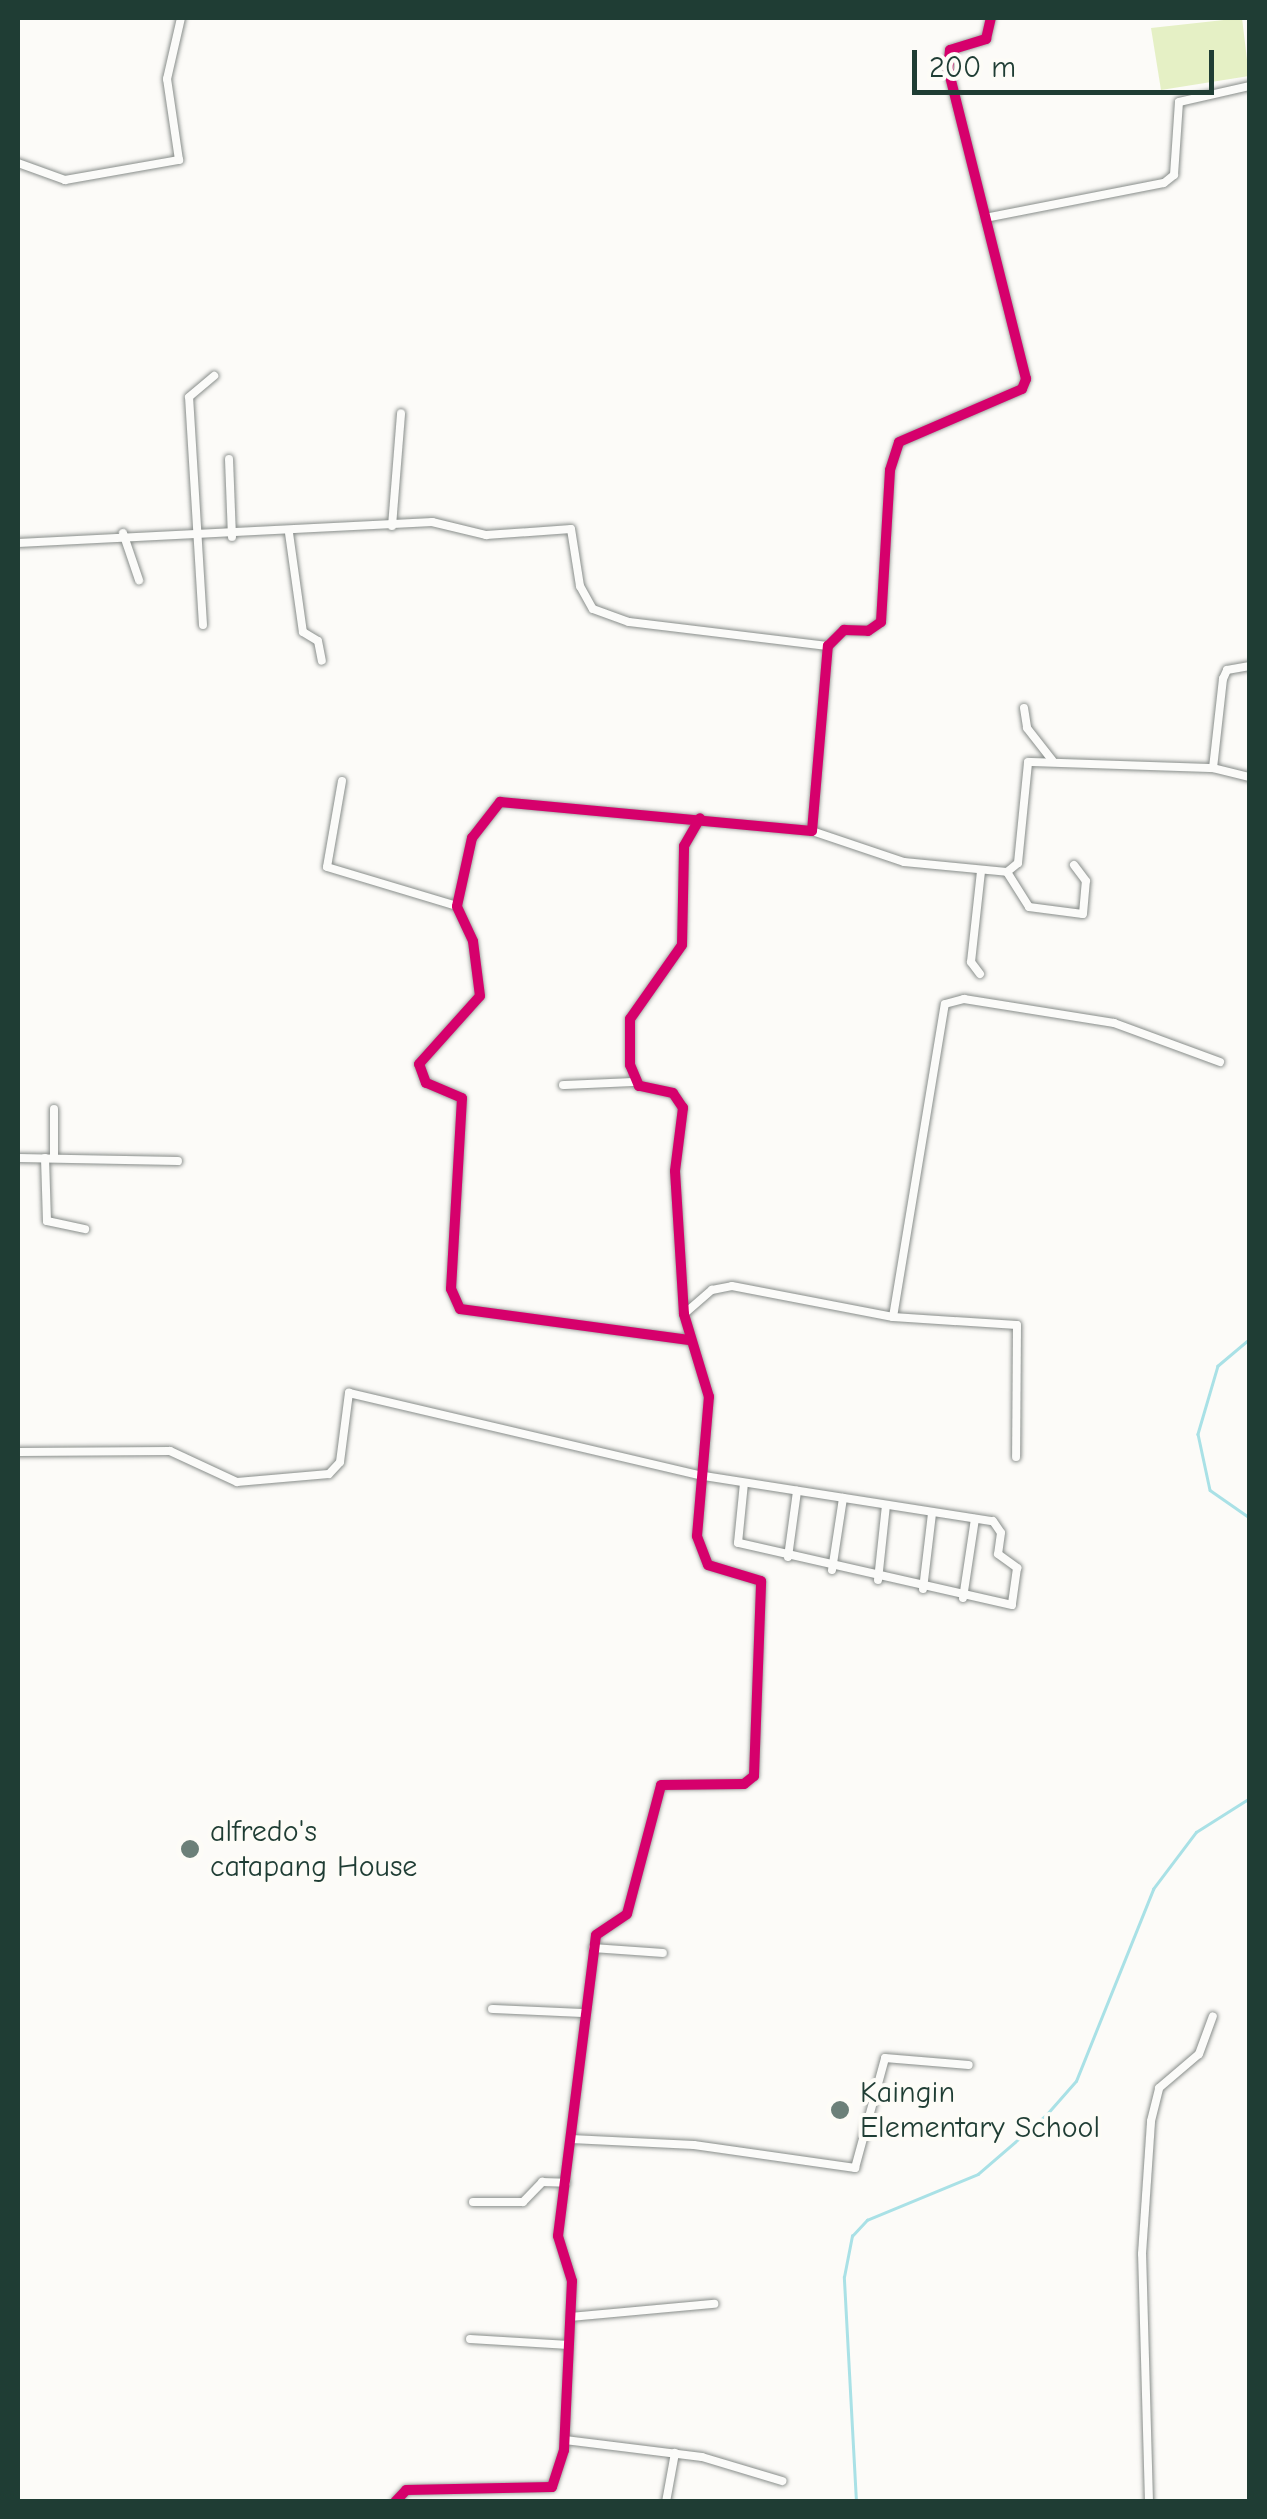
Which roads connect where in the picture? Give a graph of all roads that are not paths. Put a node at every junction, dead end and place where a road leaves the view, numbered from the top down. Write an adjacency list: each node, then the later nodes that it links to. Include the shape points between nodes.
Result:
1 (181, 18): 4 (street, via 167,79 179,160 65,180)
2 (991, 18): 5 (street, via 986,39 957,45 947,57)
3 (1250, 86): 5 (street, via 1179,102 1174,175 1164,183)
4 (18, 164)
5 (985, 218): 17 (street, via 1024,385 899,442 890,470 881,622 868,631 844,630)
6 (214, 376): 12 (street, via 189,396)
7 (401, 414): 9 (street)
8 (229, 458): 13 (street)
9 (392, 526): 11 (street); 17 (street, via 432,522 486,536 572,529 580,586 593,610 644,625)
10 (124, 533): 12 (street); 14 (street); 15 (street)
11 (288, 533): 13 (street); 18 (street, via 303,632 318,642)
12 (196, 535): 13 (street); 16 (street)
13 (232, 537)
14 (18, 543)
15 (139, 580)
16 (203, 625)
17 (828, 646): 26 (street)
18 (322, 661)
19 (1250, 666): 22 (street, via 1227,670 1223,679)
20 (1024, 708): 21 (street, via 1027,728)
21 (1052, 760): 22 (street); 29 (street, via 1028,762 1024,771 1020,850)
22 (1214, 768): 23 (street)
23 (1250, 777)
24 (342, 782): 30 (street, via 327,867)
25 (700, 818): 26 (street, via 773,833); 30 (street, via 500,802 472,838); 33 (street, via 684,846 682,945 630,1019)
26 (812, 831): 28 (street, via 904,862)
27 (1074, 865): 29 (street, via 1086,882 1083,914 1030,907)
28 (982, 871): 29 (street); 31 (street, via 971,962)
29 (1007, 872)
30 (457, 906): 42 (street, via 476,952 480,996 419,1064 426,1084 462,1098 454,1301 469,1312)
31 (980, 974)
32 (1220, 1062): 41 (street, via 1114,1023 964,999 945,1004)
33 (635, 1082): 34 (street); 40 (street, via 672,1093 682,1108 675,1172)
34 (563, 1085)
35 (54, 1109): 37 (street)
36 (18, 1158): 37 (street)
37 (49, 1158): 38 (street); 39 (street, via 47,1221)
38 (178, 1161)
39 (85, 1230)
40 (684, 1314): 41 (street, via 712,1290 732,1286); 42 (street)
41 (893, 1317): 44 (street, via 1017,1325)
42 (688, 1340): 45 (street, via 708,1384)
43 (18, 1452): 45 (street, via 170,1452 236,1482 329,1474 340,1462 349,1393)
44 (1016, 1456)
45 (704, 1476): 46 (street); 57 (street, via 700,1554 708,1565 761,1581 754,1776 744,1784 662,1785 627,1914 600,1930)
46 (744, 1483): 47 (street); 52 (street, via 738,1543)
47 (798, 1491): 48 (street); 52 (street)
48 (843, 1498): 49 (street); 53 (street)
49 (886, 1505): 50 (street); 54 (street)
50 (932, 1512): 51 (street); 55 (street)
51 (975, 1519): 56 (street); 56 (street, via 993,1521 1002,1532 998,1554 1018,1578 1012,1605)
52 (788, 1557): 53 (street)
53 (832, 1570): 54 (street)
54 (878, 1580): 55 (street)
55 (922, 1589): 56 (street)
56 (963, 1598)
57 (593, 1948): 58 (street); 60 (street)
58 (664, 1953)
59 (492, 2009): 60 (street)
60 (584, 2014): 63 (street)
61 (1213, 2016): 75 (street, via 1198,2054 1159,2088 1151,2121 1142,2254)
62 (969, 2065): 63 (street, via 885,2058 854,2168 694,2145)
63 (572, 2139): 64 (street)
64 (566, 2183): 65 (street, via 542,2182 524,2202); 67 (street, via 558,2236 571,2264)
65 (473, 2202)
66 (714, 2304): 67 (street)
67 (570, 2317): 69 (street)
68 (470, 2339): 69 (street)
69 (570, 2346): 70 (street)
70 (565, 2440): 71 (street); 73 (street, via 556,2479 544,2491 406,2490)
71 (675, 2454): 72 (street); 74 (street)
72 (782, 2481)
73 (395, 2502)
74 (666, 2502)
75 (1149, 2502)

